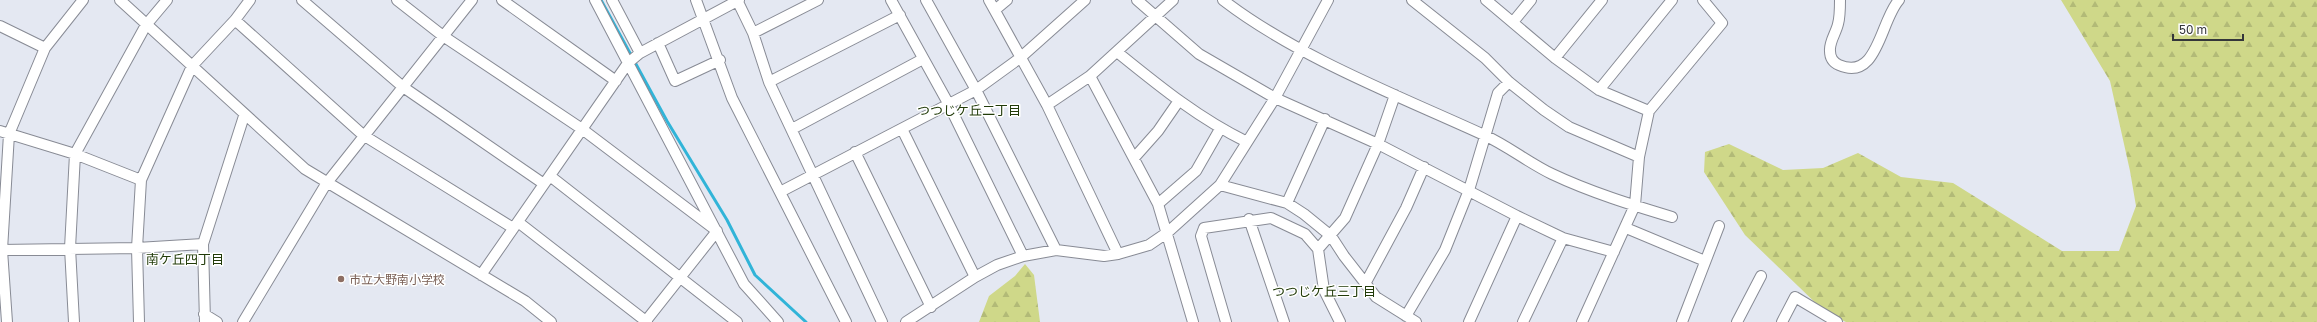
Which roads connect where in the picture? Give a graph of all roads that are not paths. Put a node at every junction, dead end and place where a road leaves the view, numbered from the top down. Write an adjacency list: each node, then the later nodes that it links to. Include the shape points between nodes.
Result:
1 (83, 0): 42 (street)
2 (120, 0): 37 (street)
3 (166, 0): 37 (street)
4 (250, 0): 35 (street)
5 (302, 0): 56 (street)
6 (397, 0): 40 (street)
7 (472, 0): 40 (street)
8 (502, 0): 53 (street)
9 (595, 0): 50 (street)
10 (613, 0): 45 (street)
11 (696, 0): 34 (street)
12 (738, 0): 34 (street); 39 (street)
13 (818, 0): 39 (street)
14 (891, 0): 32 (street)
15 (926, 0): 57 (street)
16 (989, 0): 31 (street)
17 (1006, 0): 31 (street)
18 (1085, 0): 46 (street)
19 (1137, 0): 33 (street)
20 (1173, 0): 33 (street)
21 (1223, 0): 43 (street, via 1241,14)
22 (1327, 0): 43 (street)
23 (1412, 0): 55 (street, via 1485,58)
24 (1486, 0): 36 (street)
25 (1530, 0): 36 (street)
26 (1602, 0): 47 (street)
27 (1672, 0): 58 (street)
28 (1703, 0): 64 (street, via 1722,23)
29 (1840, 0): 30 (street, via 1839,23 1830,48 1831,57 1835,63 1851,69 1859,68 1870,59 1889,14)
30 (1899, 0)
31 (995, 10): 46 (street)
32 (900, 15): 48 (street); 54 (street)
33 (1156, 17): 44 (street); 60 (street, via 1199,54)
34 (703, 18): 41 (street); 49 (street)
35 (235, 20): 51 (street); 72 (street)
36 (1512, 22): 47 (street)
37 (146, 25): 51 (street); 77 (street)
38 (0, 26): 42 (street)
39 (753, 33): 54 (street)
40 (443, 36): 56 (street); 67 (street)
41 (658, 43): 45 (street); 49 (street, via 675,81)
42 (45, 48): 71 (street)
43 (1303, 49): 59 (street); 60 (street)
44 (1117, 52): 52 (street); 61 (street)
45 (640, 53): 50 (street)
46 (1020, 58): 57 (street); 63 (street)
47 (1555, 58): 58 (street)
48 (923, 59): 62 (street); 68 (street)
49 (720, 60): 87 (street, via 732,98)
50 (628, 63): 53 (street); 97 (street)
51 (192, 66): 65 (street); 82 (street)
52 (1090, 76): 63 (street); 79 (street)
53 (616, 81): 67 (street)
54 (769, 82): 68 (street)
55 (1509, 82): 73 (street, via 1498,93); 78 (street, via 1569,127)
56 (403, 87): 72 (street); 83 (street)
57 (976, 90): 62 (street); 106 (street)
58 (1599, 90): 64 (street)
59 (1395, 95): 73 (street); 75 (street)
60 (1275, 98): 66 (street); 74 (street)
61 (1178, 102): 70 (street); 79 (street, via 1158,131)
62 (948, 103): 69 (street); 109 (street)
63 (1046, 105): 108 (street)
64 (1649, 111): 78 (street)
65 (244, 116): 84 (street, via 287,155); 101 (street)
66 (1325, 119): 75 (street); 88 (street)
67 (582, 129): 83 (street); 97 (street)
68 (792, 129): 81 (street)
69 (902, 129): 76 (street); 114 (street)
70 (1220, 129): 74 (street); 89 (street, via 1196,171)
71 (4, 133): 77 (street); 105 (street)
72 (363, 135): 84 (street); 94 (street)
73 (1486, 136): 86 (street); 90 (street, via 1552,174)
74 (1247, 142): 85 (street)
75 (1378, 144): 80 (street); 99 (street, via 1345,218)
76 (855, 152): 81 (street); 116 (street)
77 (75, 154): 82 (street); 102 (street)
78 (1639, 157): 90 (street)
79 (1134, 158): 89 (street)
80 (1424, 167): 86 (street); 115 (street, via 1406,208)
81 (811, 175): 87 (street); 129 (street)
82 (141, 180): 103 (street)
83 (547, 180): 94 (street); 113 (street)
84 (326, 184): 111 (street); 123 (street)
85 (1220, 185): 88 (street); 98 (street)
86 (1469, 190): 91 (street); 117 (street, via 1445,250)
87 (780, 192): 128 (street)
88 (1287, 203): 99 (street)
89 (1158, 204): 98 (street)
90 (1635, 205): 92 (street); 96 (street)
91 (1517, 216): 100 (street); 136 (street)
92 (1672, 217)
93 (1250, 220): 104 (street, via 1271,218 1305,234); 132 (street, via 1204,228 1201,236); 133 (street)
94 (516, 225): 111 (street); 125 (street)
95 (1719, 226): 110 (street)
96 (1626, 228): 107 (street); 110 (street)
97 (717, 231): 113 (street); 127 (street, via 744,284)
98 (1168, 232): 108 (street, via 1149,245); 131 (street)
99 (1331, 236): 104 (street); 115 (street)
100 (1563, 238): 107 (street); 137 (street)
101 (203, 244): 103 (street); 118 (street)
102 (70, 248): 103 (street); 105 (street); 120 (street)
103 (137, 248): 121 (street)
104 (1318, 249): 134 (street, via 1324,290)
105 (1, 250): 119 (street)
106 (1056, 250): 108 (street, via 1104,256); 109 (street)
107 (1614, 252): 138 (street)
108 (1118, 254)
109 (1023, 256): 114 (street, via 997,265)
110 (1704, 261): 139 (street)
111 (480, 275): 124 (street, via 525,302)
112 (1761, 276): 140 (street)
113 (680, 277): 125 (street); 126 (street)
114 (975, 277): 116 (street)
115 (1365, 284): 117 (street, via 1376,297)
116 (931, 307): 130 (street)
117 (1406, 316): 135 (street)
118 (204, 318): 122 (street)
119 (7, 322)
120 (74, 322)
121 (138, 322)
122 (217, 322)
123 (243, 322)
124 (551, 322)
125 (646, 322)
126 (736, 322)
127 (778, 322)
128 (846, 322)
129 (882, 322)
130 (906, 322)
131 (1193, 322)
132 (1226, 322)
133 (1284, 322)
134 (1340, 322)
135 (1416, 322)
136 (1469, 322)
137 (1523, 322)
138 (1582, 322)
139 (1682, 322)
140 (1736, 322)
141 (1782, 322): 142 (street, via 1795,298)
142 (1837, 322)

